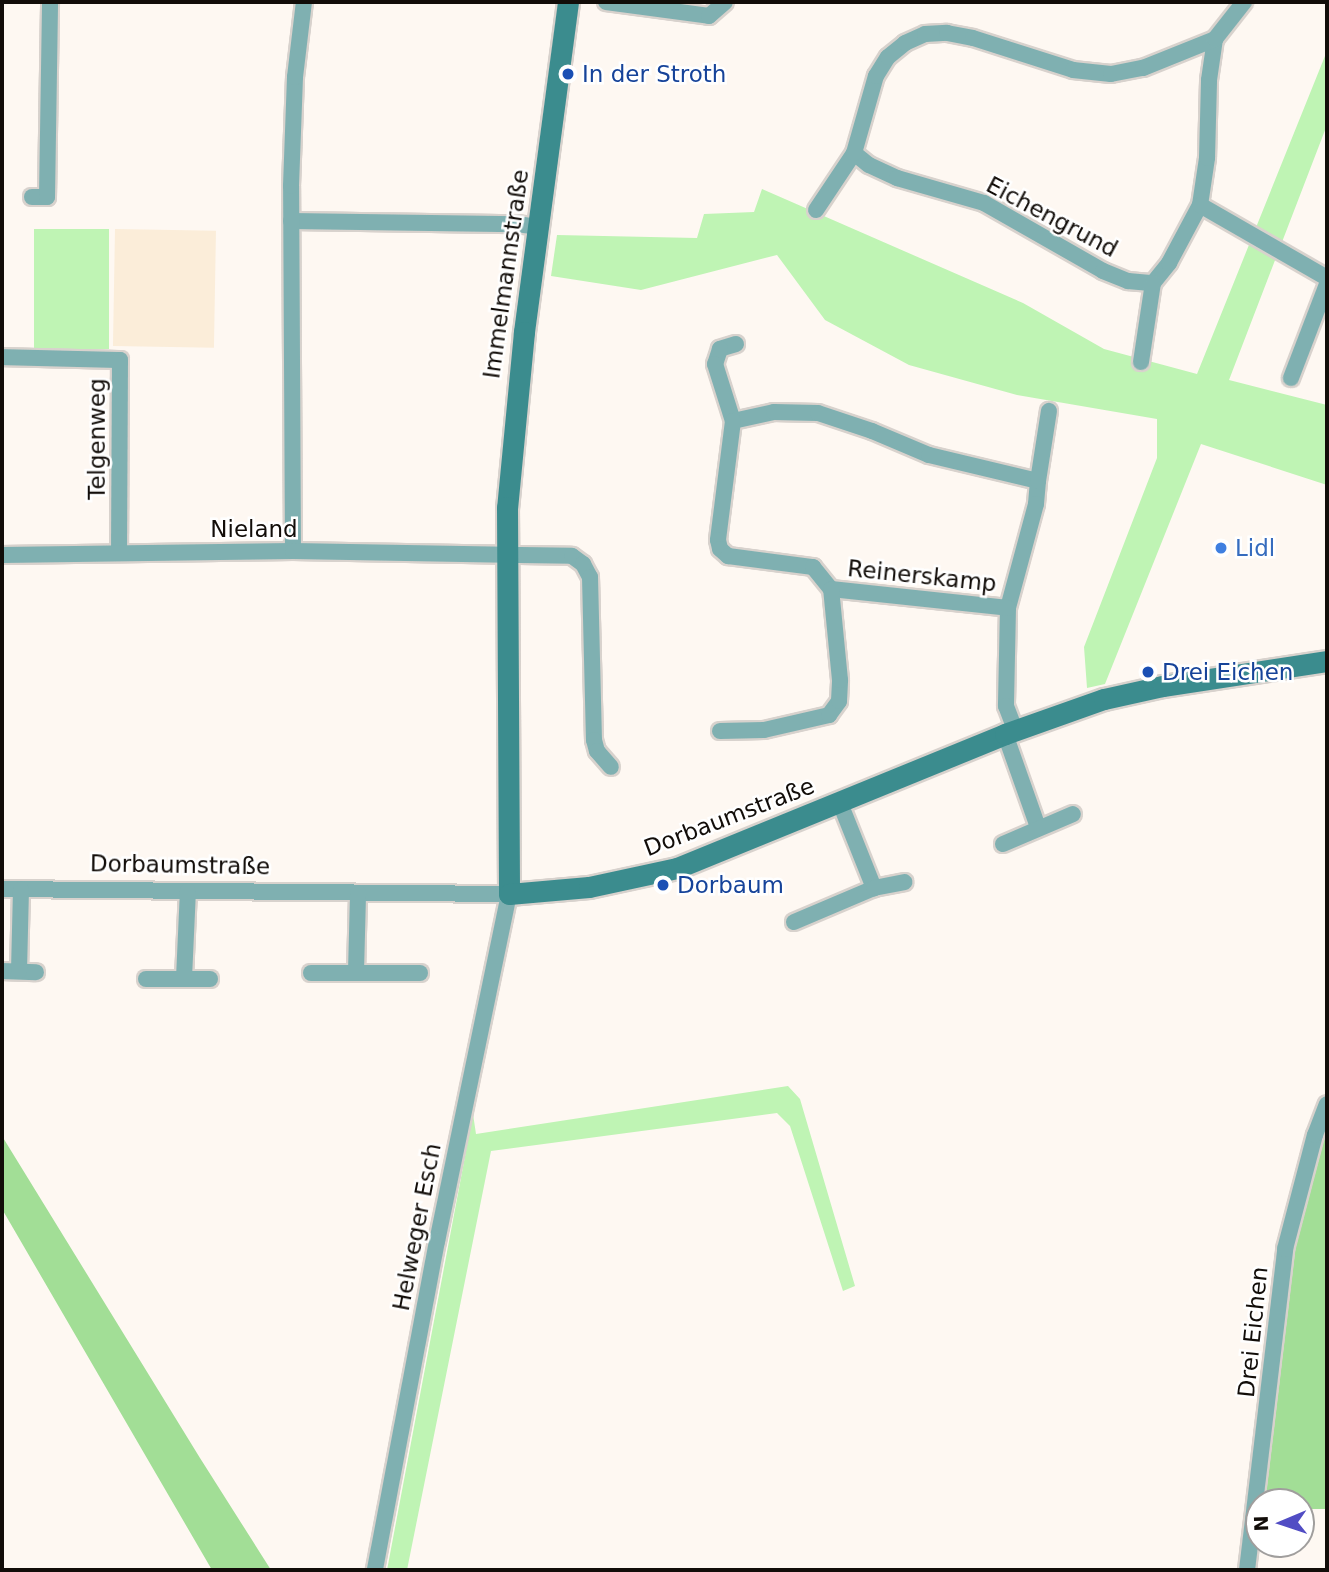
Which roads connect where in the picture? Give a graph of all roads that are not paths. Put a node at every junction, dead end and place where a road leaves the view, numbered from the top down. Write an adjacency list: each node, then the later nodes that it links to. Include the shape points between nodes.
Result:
1 (50, 2): 9 (street, via 47,197)
2 (304, 2): 12 (street, via 293,105)
3 (568, 2): 13 (street, Immelmannstraße)
4 (606, 2): 5 (street, via 709,16)
5 (725, 2)
6 (1241, 3): 7 (street)
7 (1215, 39): 8 (street, via 1143,68 1111,74 1073,70 973,38 925,34 888,57 876,76); 10 (street)
8 (854, 153): 11 (street); 15 (street, Eichengrund, via 897,178 984,204 1103,271 1128,281)
9 (32, 197)
10 (1200, 205): 14 (street); 15 (street)
11 (816, 211)
12 (291, 221): 13 (street); 23 (street)
13 (539, 227): 26 (street, Immelmannstraße, via 510,452)
14 (1326, 275): 19 (street)
15 (1153, 283): 18 (street)
16 (736, 344): 21 (street, Reinerskamp, via 720,349 715,364)
17 (2, 357): 24 (street, Telgenweg, via 120,360)
18 (1141, 362)
19 (1291, 378)
20 (1049, 411): 22 (street, Reinerskamp)
21 (733, 421): 22 (street, via 774,412 818,413 929,455); 27 (street, Reinerskamp, via 719,524 720,549 728,556 813,567)
22 (1038, 481): 28 (street, Reinerskamp)
23 (293, 551): 24 (street, Nieland); 26 (street, Nieland)
24 (119, 553): 25 (street, Nieland)
25 (2, 555)
26 (507, 555): 32 (street, via 572,556 590,577 594,740); 43 (street, Immelmannstraße)
27 (831, 589): 28 (street, Reinerskamp); 30 (street, via 839,701 829,715 764,730)
28 (1008, 608): 31 (street, Reinerskamp, via 1006,706)
29 (1327, 661): 31 (street, Dorbaumstraße, via 1121,695)
30 (720, 731)
31 (1010, 732): 33 (street, Dorbaumstraße); 35 (street, Reinerskamp)
32 (611, 767)
33 (840, 803): 38 (street); 43 (street, Dorbaumstraße, via 654,875 569,890)
34 (1073, 814): 35 (street)
35 (1038, 827): 36 (street)
36 (1003, 844)
37 (904, 882): 38 (street)
38 (874, 888): 44 (street)
39 (2, 889): 40 (street, Dorbaumstraße)
40 (21, 890): 41 (street, Dorbaumstraße); 45 (street, via 27,971)
41 (188, 891): 42 (street, Dorbaumstraße); 49 (street)
42 (358, 893): 43 (street, Dorbaumstraße); 46 (street)
43 (509, 894): 53 (street, Helweger Esch)
44 (794, 922)
45 (2, 971)
46 (356, 972): 47 (street); 48 (street)
47 (311, 973)
48 (420, 973)
49 (184, 978): 50 (street); 51 (street)
50 (146, 979)
51 (210, 979)
52 (1327, 1104): 54 (street, Drei Eichen, via 1285,1249)
53 (375, 1570)
54 (1247, 1570)

